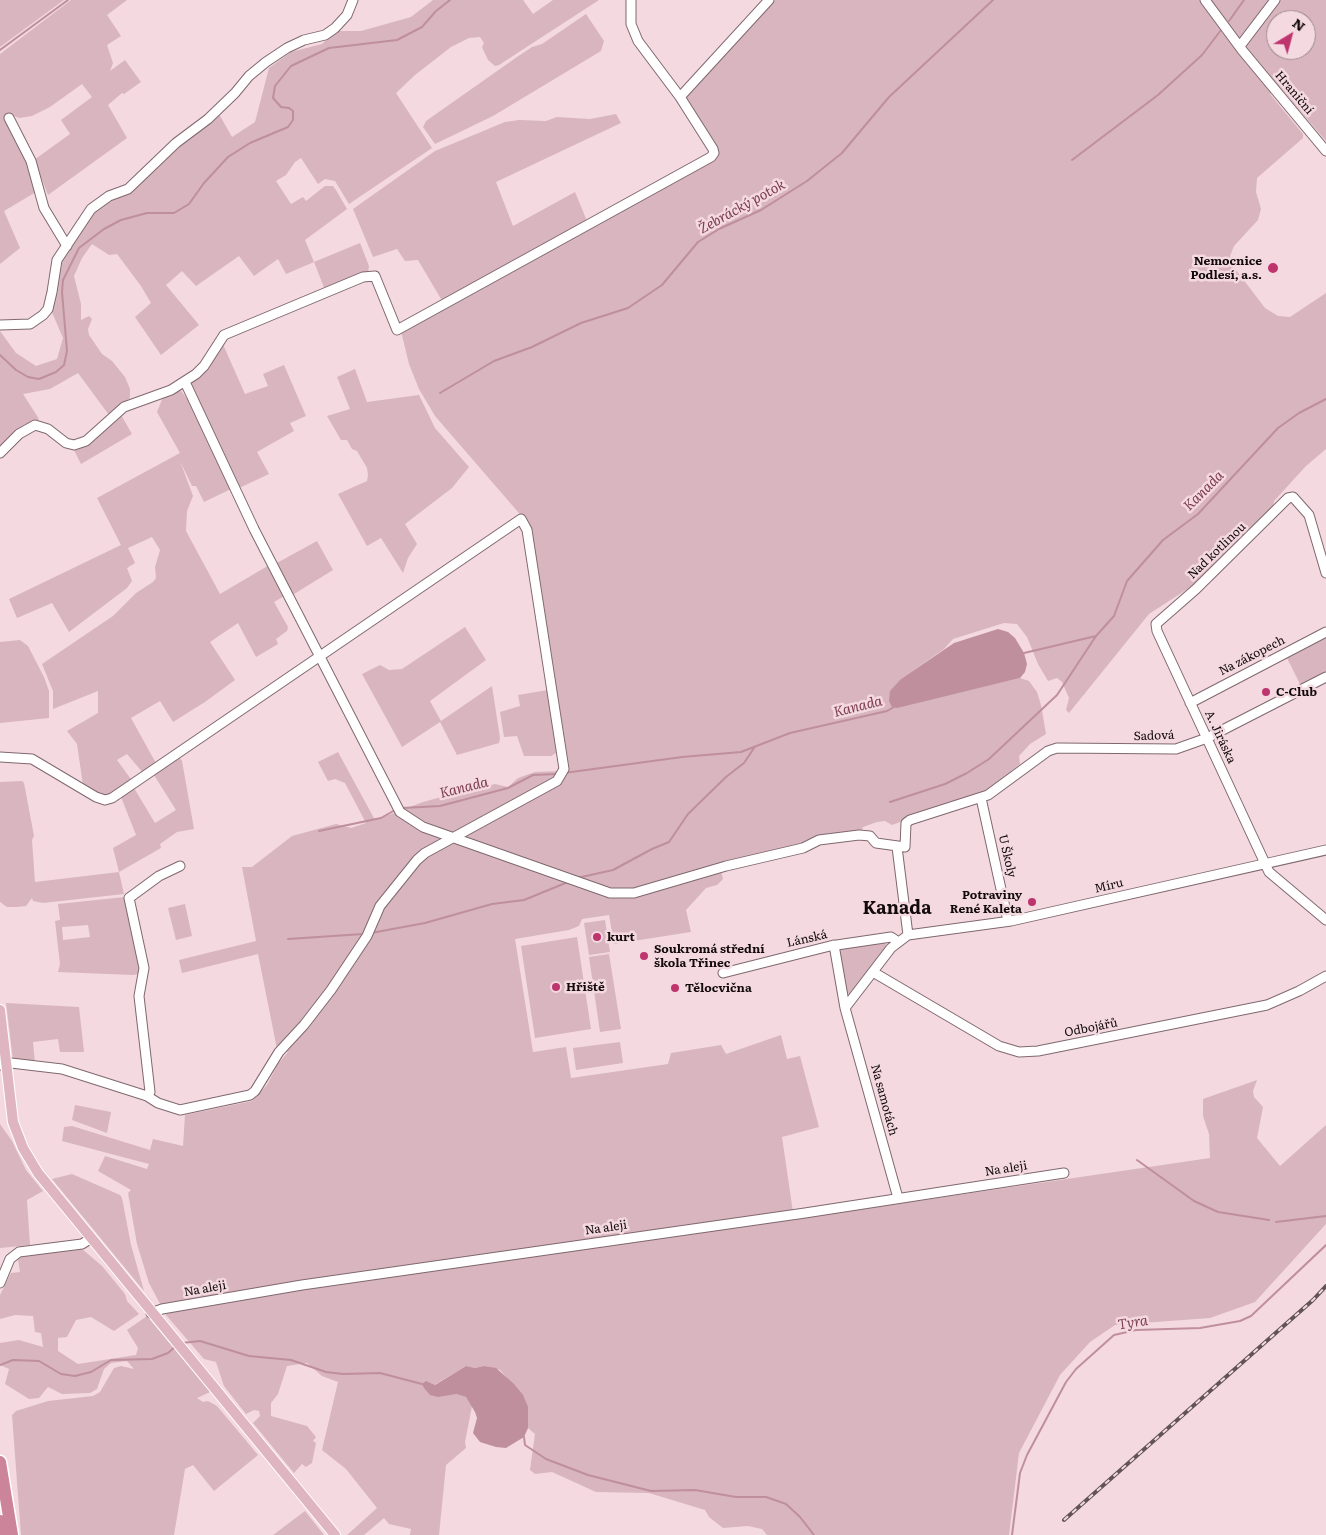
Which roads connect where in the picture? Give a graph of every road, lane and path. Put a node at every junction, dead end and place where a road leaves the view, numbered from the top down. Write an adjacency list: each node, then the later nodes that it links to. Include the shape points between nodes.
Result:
1 (353, 0): 10 (street, via 347,15 335,28 325,35 287,48 266,62 248,76 208,119 176,143 128,189 108,196 91,209)
2 (630, 0): 7 (street, via 631,24 638,41)
3 (769, 0): 7 (street)
4 (1205, 0): 6 (street, Hraniční)
5 (1275, 0): 6 (street)
6 (1241, 48): 9 (street, Hraniční)
7 (680, 97): 12 (street, via 713,149 710,157 397,330 375,276 363,277 224,335 204,366)
8 (9, 118): 10 (street, via 32,161 44,208)
9 (1326, 151)
10 (67, 246): 11 (street, via 57,260 44,315 30,324)
11 (0, 325)
12 (185, 382): 13 (street, via 158,396 124,407 81,443 66,443 48,429 35,425 18,434); 17 (street, via 254,529)
13 (0, 452)
14 (1326, 573): 15 (street, Nad kotlinou, via 1308,515 1293,497 1288,498 1196,589)
15 (1158, 621): 19 (street, A. Jiráska, via 1157,631)
16 (1326, 632): 19 (street, Na zákopech)
17 (320, 656): 21 (street, via 112,798 96,797 32,759); 23 (street, via 400,812 423,827); 23 (street, via 521,519 527,530 564,769 557,781)
18 (1326, 678): 20 (street, Sadová)
19 (1190, 703): 20 (street, A. Jiráska)
20 (1207, 738): 22 (street, Sadová, via 1176,749 1057,748); 26 (street, A. Jiráska)
21 (0, 757)
22 (981, 798): 24 (street, Sadová, via 910,820 906,823 905,847); 29 (street, U Školy)
23 (452, 838): 24 (street, via 610,893 634,893 803,848 819,840 859,835 870,836 876,843); 39 (street, via 425,852 400,880 380,906 367,936 331,990 279,1052 255,1091 250,1095 180,1110)
24 (897, 847): 30 (street)
25 (1326, 850): 26 (street, Míru)
26 (1265, 864): 28 (street, A. Jiráska, via 1269,872); 29 (street, Míru)
27 (180, 866): 39 (street, via 159,876 129,898 144,968 139,996 150,1092)
28 (1326, 920)
29 (1008, 921): 30 (street, Míru)
30 (908, 934): 31 (street, Míru)
31 (897, 941): 32 (street, Lánská, via 891,937); 33 (street)
32 (834, 945): 34 (street, Lánská); 36 (street, Na samotách)
33 (873, 972): 35 (street, Odbojářů, via 999,1046 1019,1052 1267,1004); 36 (street)
34 (723, 973)
35 (1326, 976)
36 (845, 1008): 41 (street, Na samotách)
37 (0, 1010): 38 (main road)
38 (3, 1064): 39 (street, via 62,1069); 42 (main road, via 13,1122 23,1148 38,1174)
39 (147, 1096)
40 (1064, 1172): 41 (street, Na aleji)
41 (898, 1198): 44 (street, Na aleji, via 302,1285)
42 (90, 1239): 43 (street, via 82,1244 19,1252 10,1259); 44 (main road)
43 (0, 1283)
44 (151, 1313): 49 (main road)
45 (0, 1462): 48 (highway)
46 (0, 1521): 47 (highway)
47 (2, 1535)
48 (12, 1535)
49 (335, 1535)

